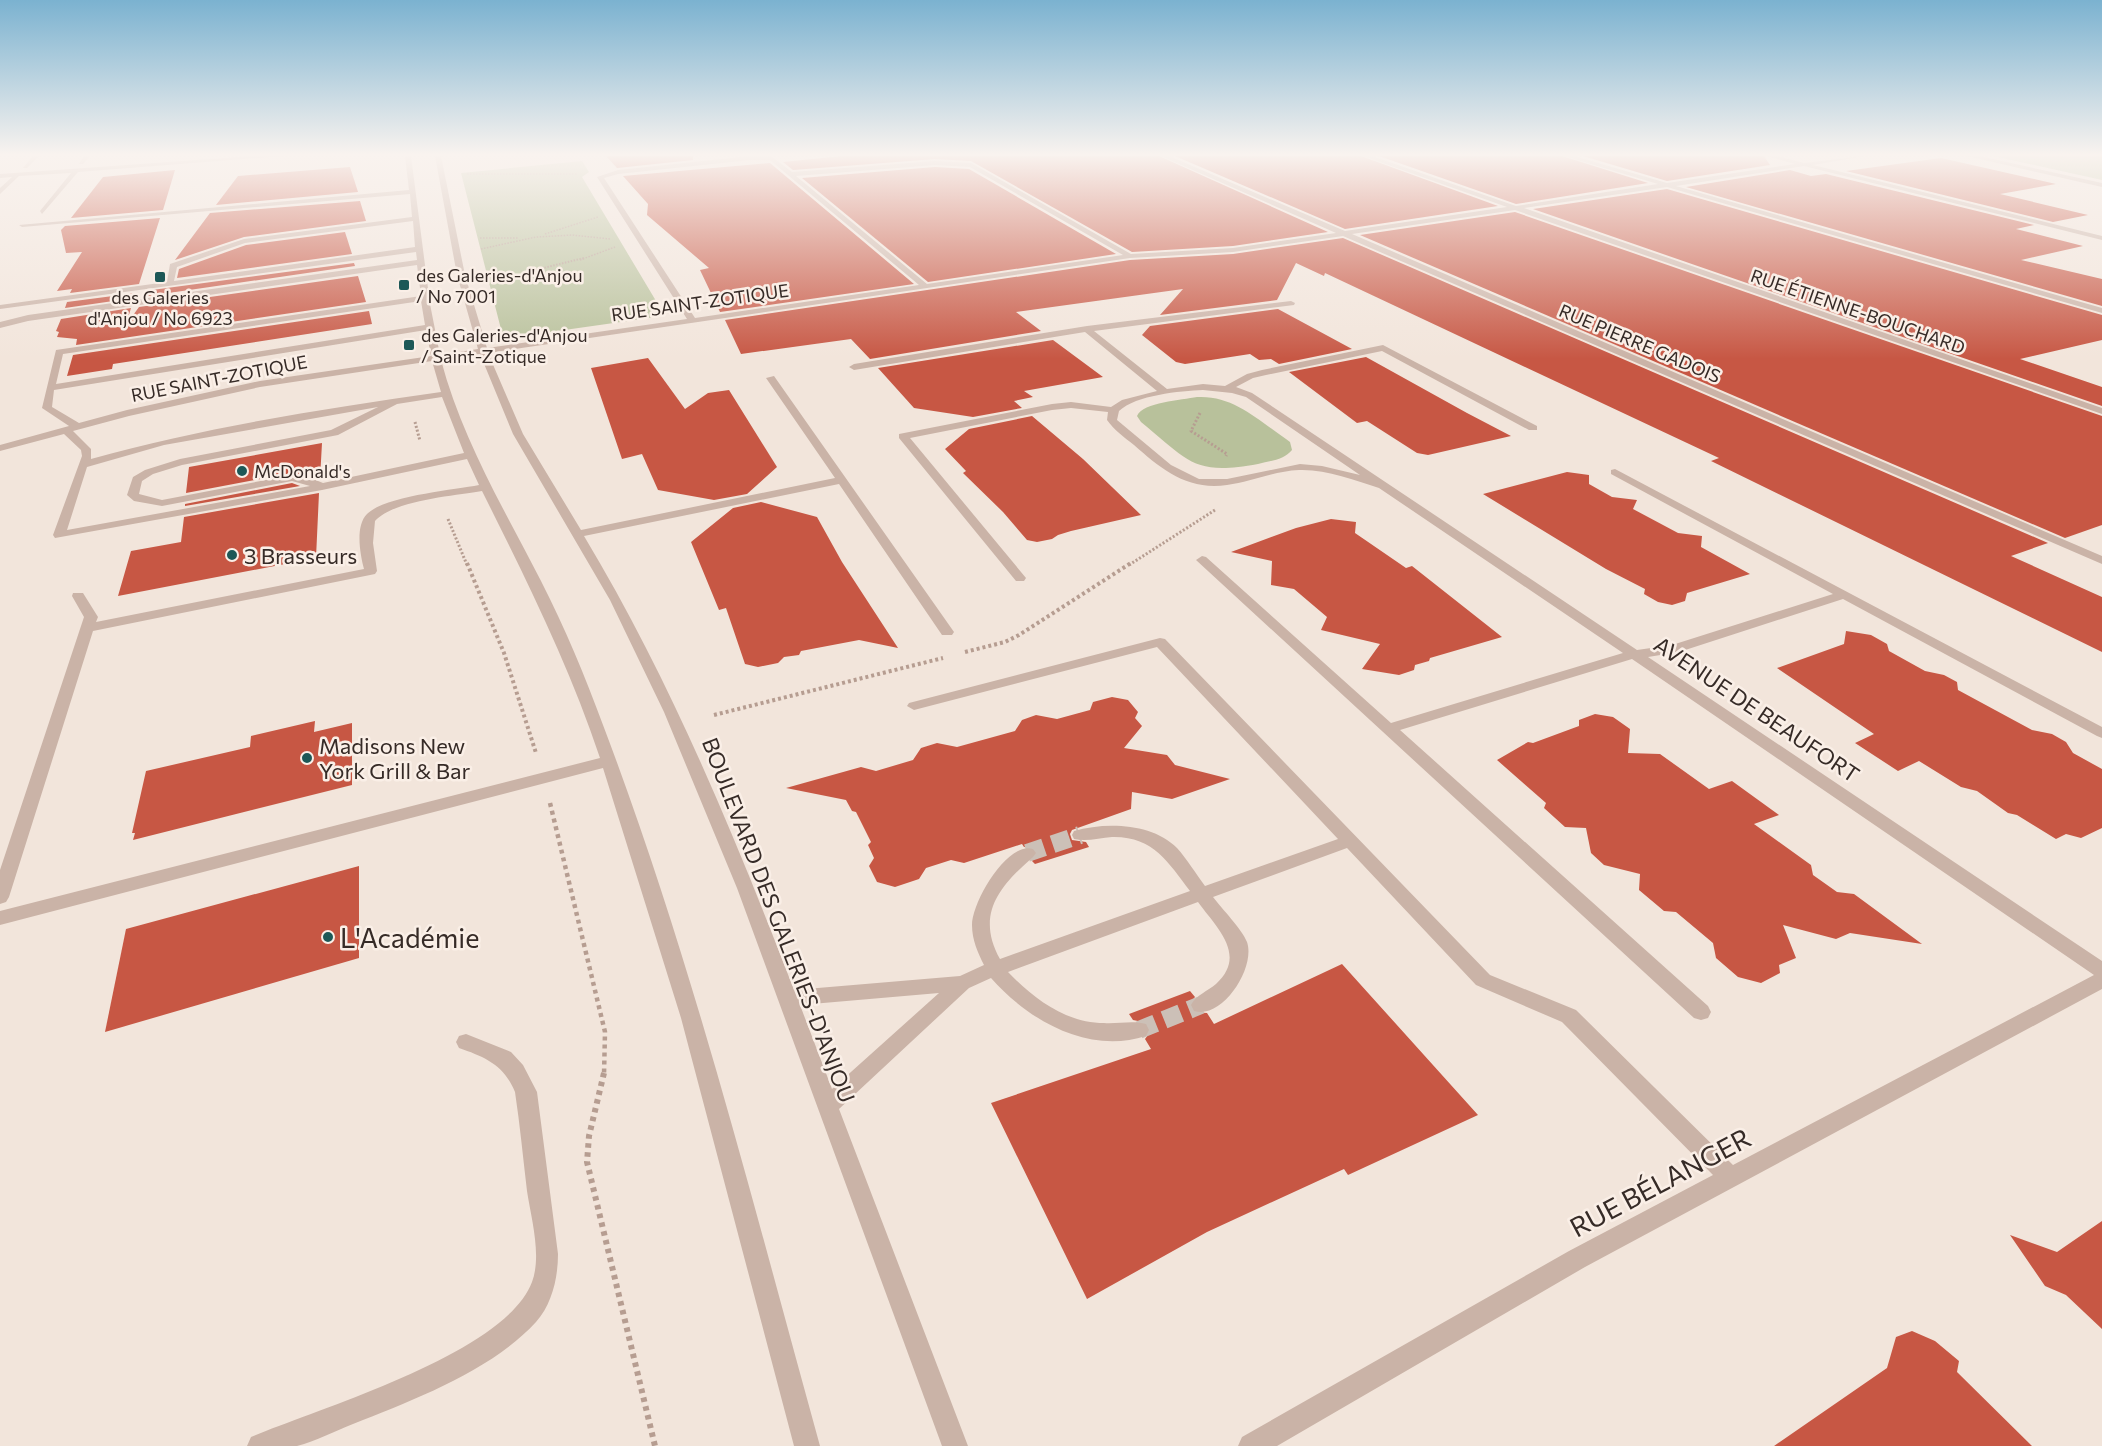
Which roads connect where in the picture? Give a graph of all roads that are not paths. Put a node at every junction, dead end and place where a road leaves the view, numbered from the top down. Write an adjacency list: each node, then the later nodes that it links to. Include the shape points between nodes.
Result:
1 (46, 223): 13 (street)
2 (383, 223): 19 (street, via 230,244 173,266)
3 (416, 223): 16 (street)
4 (451, 223): 29 (street, BOULEVARD DES GALERIES-D'ANJOU)
5 (630, 223): 25 (street)
6 (851, 223): 20 (street)
7 (1073, 223): 17 (street)
8 (1322, 223): 14 (street, RUE PIERRE GADOIS)
9 (1409, 223): 14 (street, RUE SAINT-ZOTIQUE)
10 (1561, 223): 39 (street, RUE ÉTIENNE-BOUCHARD)
11 (1801, 223): 24 (street)
12 (2043, 223): 15 (street)
13 (22, 225)
14 (1344, 233): 17 (street, RUE SAINT-ZOTIQUE, via 1233,250); 52 (street, RUE PIERRE GADOIS)
15 (2102, 238)
16 (419, 249): 18 (street); 19 (street)
17 (1130, 256): 20 (street, RUE SAINT-ZOTIQUE)
18 (420, 262): 21 (street); 26 (street)
19 (170, 284): 23 (street)
20 (925, 286): 25 (street, RUE SAINT-ZOTIQUE)
21 (424, 298): 27 (street); 33 (street, via 59,352)
22 (1291, 303): 28 (street)
23 (0, 307)
24 (2102, 311)
25 (692, 320): 29 (street, RUE SAINT-ZOTIQUE)
26 (0, 325)
27 (429, 327): 30 (street); 33 (street)
28 (1087, 329): 31 (street); 35 (street)
29 (482, 351): 30 (street, RUE SAINT-ZOTIQUE); 50 (street, BOULEVARD DES GALERIES-D'ANJOU, via 518,434)
30 (435, 357): 36 (street); 40 (street, RUE SAINT-ZOTIQUE, via 260,384)
31 (854, 367)
32 (771, 378): 46 (street)
33 (50, 388): 40 (street, via 47,408)
34 (1228, 388): 35 (street, AVENUE DE BEAUFORT, via 1197,387); 41 (street, via 1265,372 1383,348); 48 (street, AVENUE DE BEAUFORT, via 1249,395)
35 (1166, 393): 38 (street, AVENUE DE BEAUFORT, via 1125,402)
36 (446, 394): 37 (street); 43 (street)
37 (393, 403): 44 (street, via 163,442); 47 (street, via 334,433 164,466 137,479 133,495 162,503 292,478)
38 (1113, 410): 48 (street, AVENUE DE BEAUFORT, via 1112,420 1118,426 1173,470 1192,480 1235,482 1299,467 1327,470); 53 (street, via 1052,407 903,436)
39 (2102, 411)
40 (71, 428): 42 (street, RUE SAINT-ZOTIQUE); 44 (street, via 86,448)
41 (1533, 428)
42 (0, 448)
43 (469, 455): 47 (street); 49 (street)
44 (82, 465): 47 (street, via 58,535)
45 (1614, 472): 54 (street)
46 (842, 480): 50 (street); 57 (street)
47 (322, 486)
48 (1385, 486): 58 (street, AVENUE DE BEAUFORT)
49 (485, 487): 56 (street, via 402,504 372,515 368,522 371,571); 62 (street, via 549,613)
50 (578, 534): 73 (street, BOULEVARD DES GALERIES-D'ANJOU, via 616,600 671,712 746,888)
51 (1202, 560): 60 (street)
52 (2102, 560)
53 (1020, 578)
54 (1844, 595): 58 (street, via 1674,649); 61 (street)
55 (78, 596): 56 (street, via 92,616)
56 (87, 628): 67 (street)
57 (946, 632)
58 (1635, 654): 60 (street); 70 (street, AVENUE DE BEAUFORT)
59 (914, 706): 64 (street, via 1160,642)
60 (1388, 729): 75 (street)
61 (2102, 733)
62 (609, 761): 68 (street); 81 (street, via 667,931)
63 (1080, 835): 66 (street, via 1108,831 1155,840 1170,852)
64 (1349, 841): 66 (street); 79 (street, via 1483,980 1569,1016)
65 (1027, 853): 69 (street, via 1009,864 993,883 980,918 983,943)
66 (1201, 894): 69 (street); 74 (street, via 1238,943 1241,959 1232,979 1218,995)
67 (0, 897)
68 (0, 918)
69 (994, 969): 72 (street); 76 (street, via 1034,1009 1072,1027 1108,1032)
70 (2102, 971)
71 (2102, 980): 79 (street, RUE BÉLANGER)
72 (962, 983): 73 (street); 78 (street)
73 (787, 998): 78 (street, BOULEVARD DES GALERIES-D'ANJOU)
74 (1201, 1005)
75 (1701, 1012)
76 (1139, 1030)
77 (466, 1042): 80 (street, via 510,1061 526,1092 547,1259 543,1288 520,1321 473,1357 416,1385)
78 (828, 1107): 82 (street, BOULEVARD DES GALERIES-D'ANJOU)
79 (1731, 1178): 83 (street, RUE BÉLANGER, via 1577,1259)
80 (260, 1446)
81 (807, 1446)
82 (955, 1446)
83 (1251, 1446)

